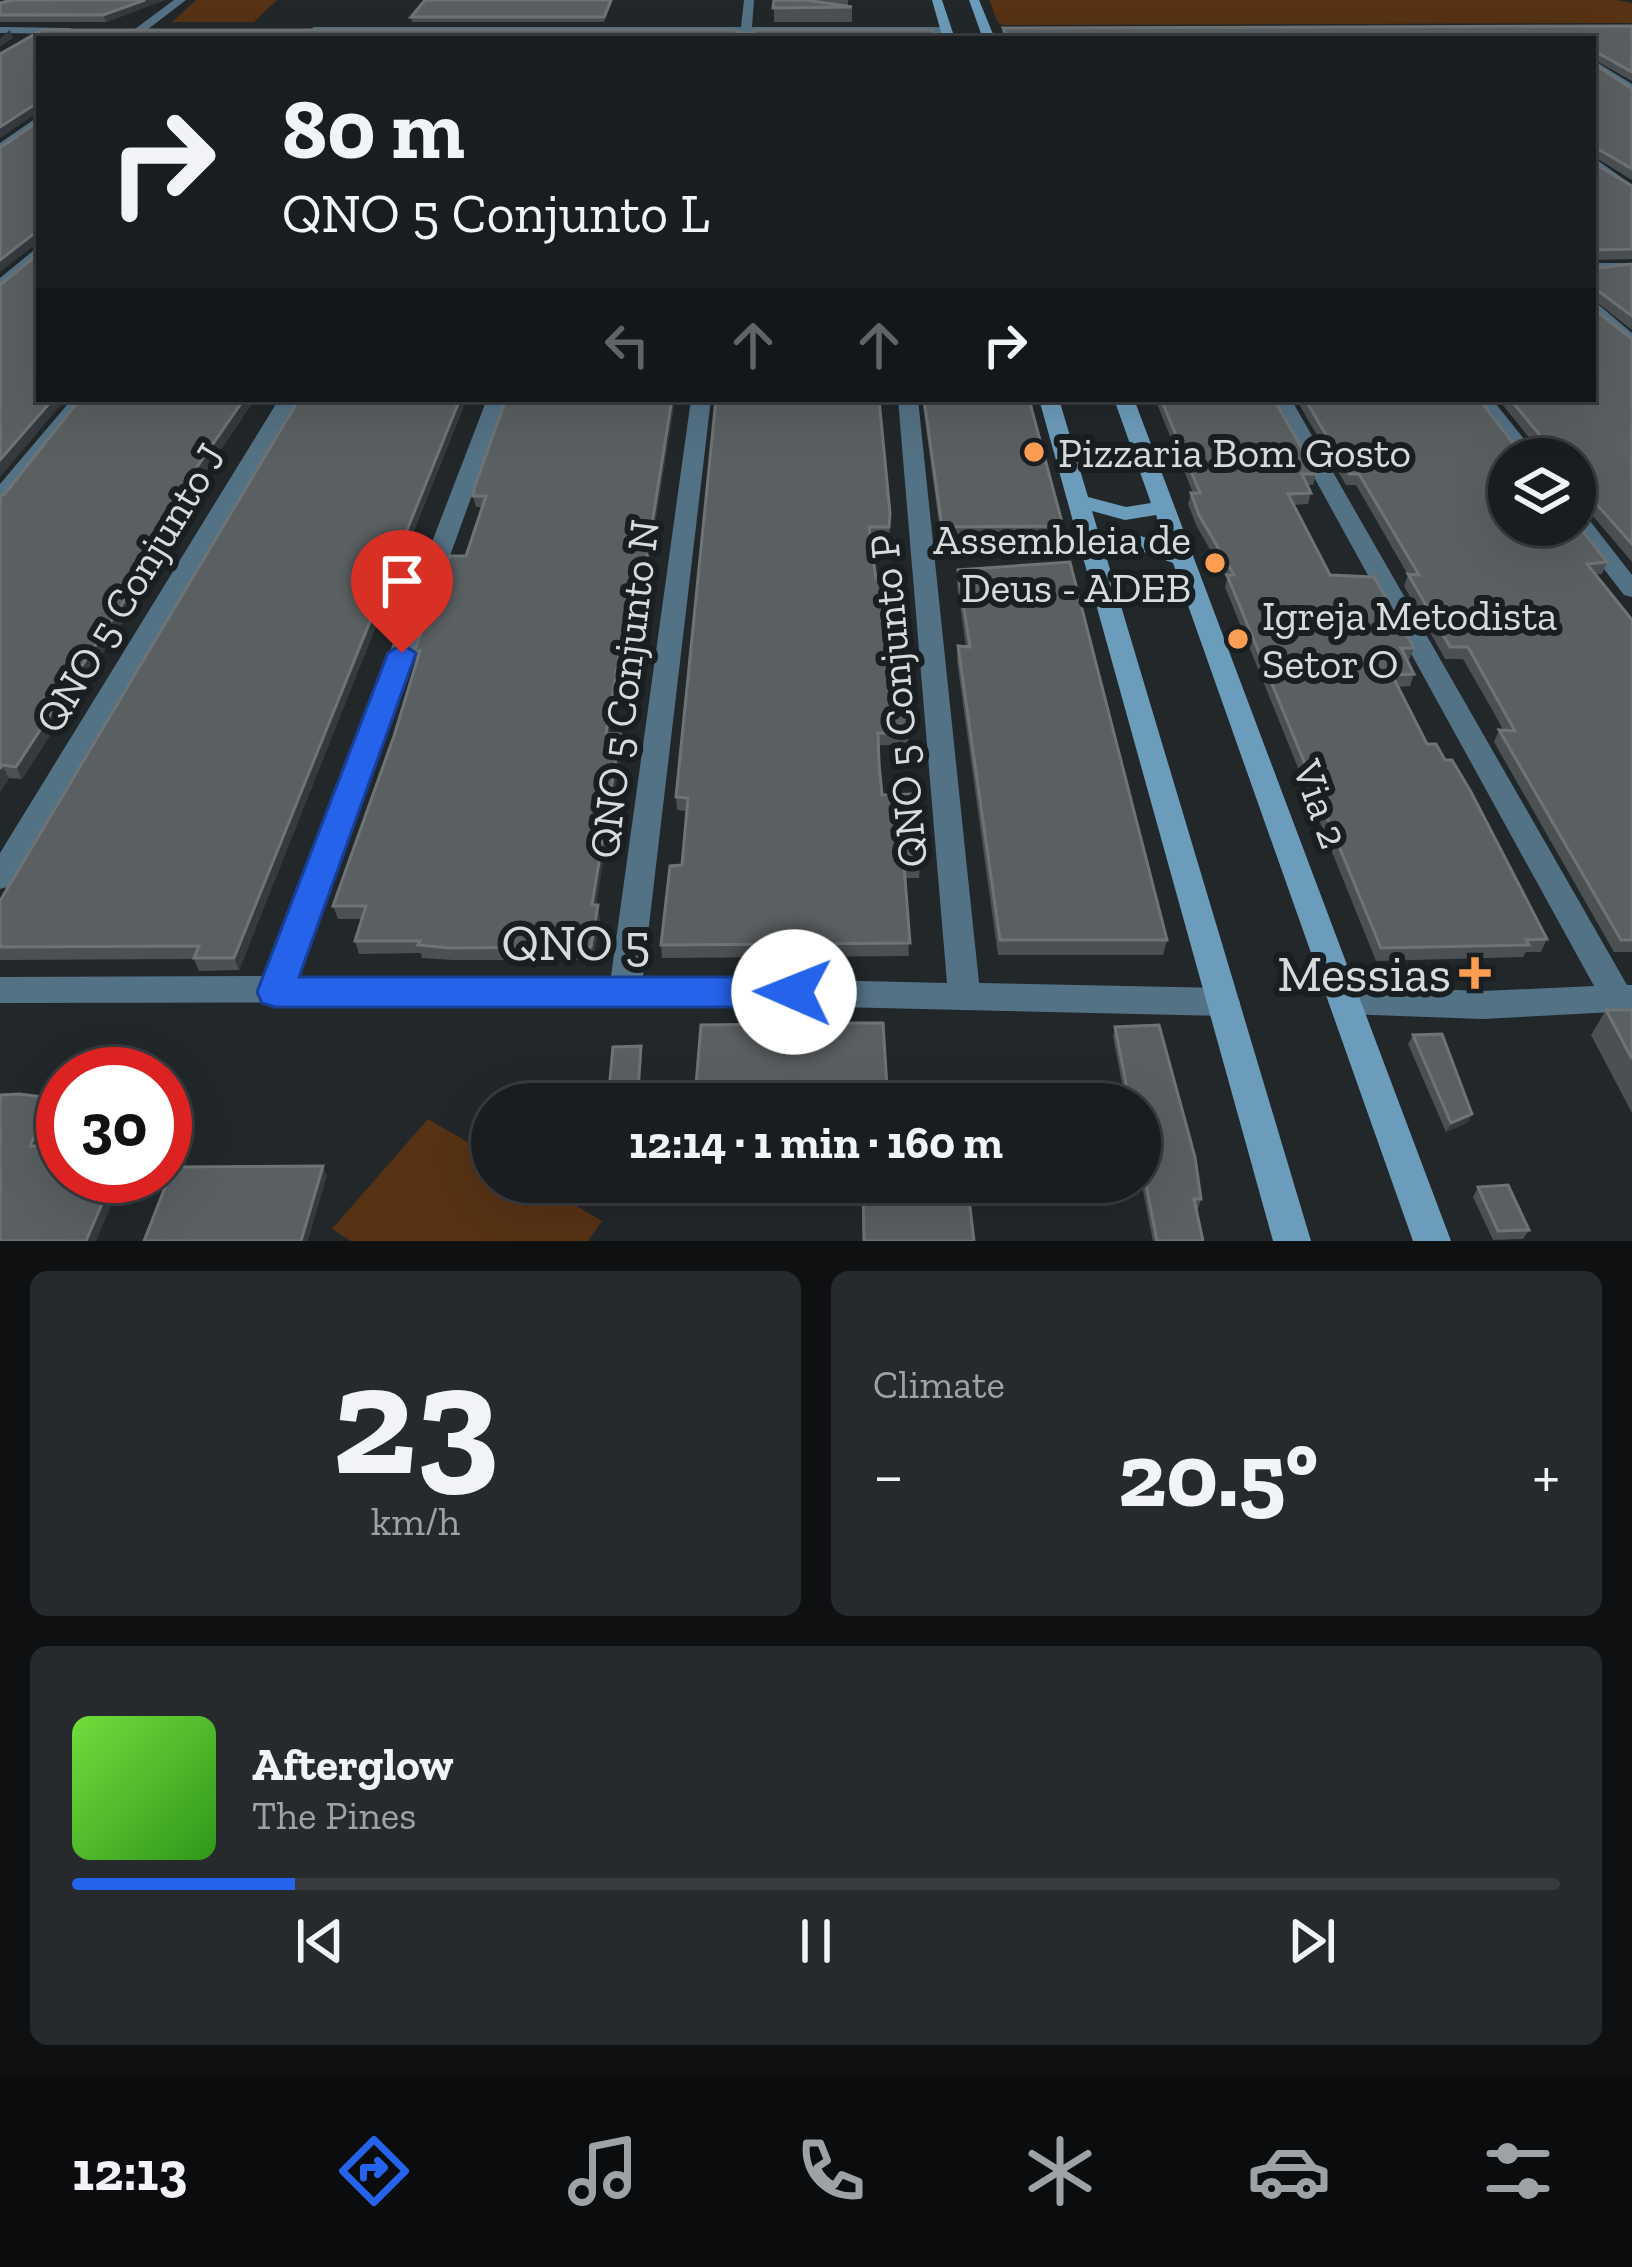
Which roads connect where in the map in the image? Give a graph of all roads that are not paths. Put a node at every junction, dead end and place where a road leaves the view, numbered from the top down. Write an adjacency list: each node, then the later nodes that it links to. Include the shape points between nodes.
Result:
1 (11, 0): 6 (main road)
2 (181, 0): 15 (street)
3 (749, 0): 18 (street)
4 (937, 0): 20 (main road)
5 (974, 0): 21 (main road)
6 (0, 6)
7 (881, 15): 9 (street)
8 (1008, 28): 21 (street)
9 (925, 29): 19 (street); 20 (street)
10 (298, 30): 22 (street)
11 (0, 31): 12 (street)
12 (40, 31): 13 (street); 23 (street)
13 (80, 31)
14 (119, 31): 15 (street)
15 (147, 33)
16 (508, 34): 17 (street); 22 (street)
17 (627, 34): 18 (street)
18 (745, 34): 19 (street)
19 (863, 34)
20 (948, 34)
21 (988, 34)
22 (389, 35)
23 (20, 44)
24 (1596, 65): 25 (street)
25 (1632, 89)
26 (36, 122): 27 (street)
27 (0, 149)
28 (1596, 163): 29 (street)
29 (1632, 192)
30 (36, 253): 33 (street)
31 (1596, 268): 32 (street)
32 (1632, 268)
33 (7, 273): 34 (street)
34 (0, 287)
35 (1596, 308): 36 (street)
36 (1632, 343)
37 (79, 402): 47 (street)
38 (287, 402): 54 (street, QNO 5 Conjunto J)
39 (496, 402): 57 (street)
40 (701, 402): 55 (street, QNO 5 Conjunto N)
41 (908, 402): 58 (street, QNO 5 Conjunto P)
42 (1049, 402): 48 (main road)
43 (1125, 402): 49 (main road, Via 2)
44 (1283, 402): 59 (street)
45 (1485, 402): 46 (street)
46 (1513, 438)
47 (0, 497)
48 (1079, 501): 49 (main road, via 1125,514); 51 (main road)
49 (1164, 507): 52 (main road, Via 2)
50 (1596, 544): 53 (street)
51 (1094, 556): 52 (main road, via 1105,543 1135,541); 61 (main road)
52 (1183, 559): 60 (main road, Via 2)
53 (1632, 590)
54 (0, 878)
55 (625, 989): 57 (street, QNO 5); 58 (street, QNO 5)
56 (0, 990): 57 (street, QNO 5)
57 (275, 992)
58 (964, 995): 61 (street, QNO 5)
59 (1625, 998): 60 (street)
60 (1345, 1000): 63 (main road, Via 2)
61 (1224, 1002): 62 (main road)
62 (1292, 1241)
63 (1432, 1241)

